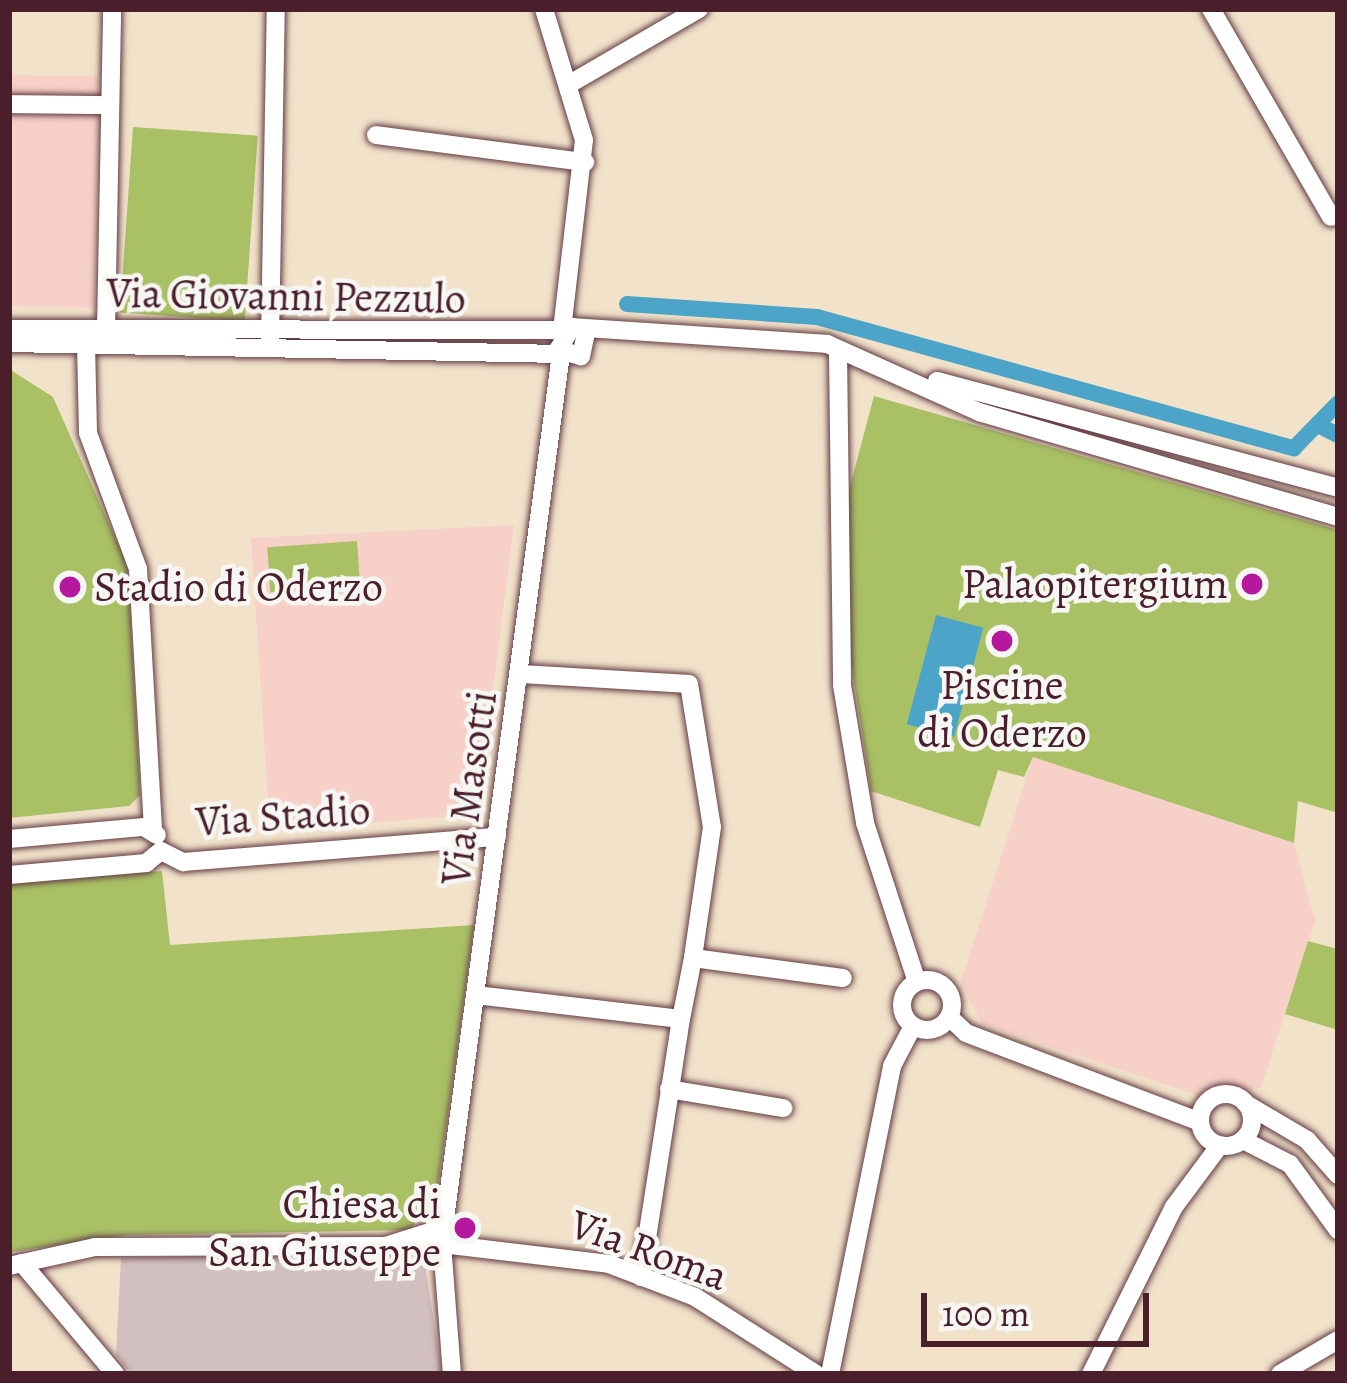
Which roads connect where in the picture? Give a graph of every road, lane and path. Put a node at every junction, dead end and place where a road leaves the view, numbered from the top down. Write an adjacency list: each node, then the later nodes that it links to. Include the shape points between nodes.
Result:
1 (112, 9): 8 (street)
2 (276, 9): 14 (street)
3 (544, 9): 6 (street, Via Masotti)
4 (700, 9): 6 (street)
5 (1210, 9): 11 (street)
6 (573, 82): 10 (street, Via Masotti)
7 (9, 104): 8 (street)
8 (109, 105): 13 (street)
9 (376, 135): 10 (street)
10 (585, 162): 16 (street, Via Masotti)
11 (1331, 217)
12 (9, 329): 13 (street, Via Giovanni Pezzulo)
13 (106, 330): 14 (street, Via Giovanni Pezzulo)
14 (270, 339): 16 (street, Via Giovanni Pezzulo); 17 (street, Via Giovanni Pezzulo)
15 (9, 343): 17 (street, Via Giovanni Pezzulo)
16 (576, 343): 18 (street, Via Giovanni Pezzulo, via 628,334 783,334); 26 (street, Via Masotti, via 562,387)
17 (86, 344): 27 (street, via 88,433 138,569)
18 (838, 351): 19 (street, Via Giovanni Pezzulo); 34 (street, via 842,685 865,823)
19 (898, 371): 20 (street); 21 (street)
20 (999, 398): 21 (street); 22 (street)
21 (985, 414): 23 (street)
22 (1144, 435): 23 (street); 24 (street)
23 (1135, 465): 25 (street)
24 (1338, 488)
25 (1338, 517)
26 (522, 674): 28 (street, Via Masotti); 32 (street, via 689,684 712,827)
27 (153, 830): 29 (street); 30 (street)
28 (497, 837): 30 (street, Via Stadio, via 183,862); 35 (street, Via Masotti)
29 (9, 839)
30 (153, 857): 31 (street, Via Stadio)
31 (9, 875)
32 (693, 958): 33 (street); 37 (street)
33 (843, 978)
34 (917, 982): 36 (street, via 946,989); 38 (street, via 903,999)
35 (476, 995): 37 (street); 47 (street, Via Masotti, via 446,1200)
36 (949, 1016): 38 (street); 42 (street, via 966,1033)
37 (681, 1019): 39 (street)
38 (913, 1026): 54 (street, via 892,1066)
39 (669, 1089): 41 (street); 49 (street)
40 (1246, 1104): 42 (street, via 1217,1096); 43 (street); 45 (street, via 1306,1140)
41 (783, 1108)
42 (1200, 1122): 44 (street)
43 (1243, 1140): 44 (street); 46 (street, via 1290,1165)
44 (1220, 1145): 55 (street, via 1174,1207)
45 (1338, 1174)
46 (1338, 1230)
47 (431, 1243): 48 (street, Via Roma, via 94,1247); 49 (street, Via Roma, via 543,1249); 52 (street, Via Masotti, via 445,1288)
48 (15, 1264): 51 (street)
49 (641, 1277): 53 (street, Via Roma, via 713,1307)
50 (1338, 1340): 56 (street)
51 (115, 1374)
52 (452, 1374)
53 (816, 1374)
54 (830, 1374)
55 (1090, 1374)
56 (1280, 1374)

